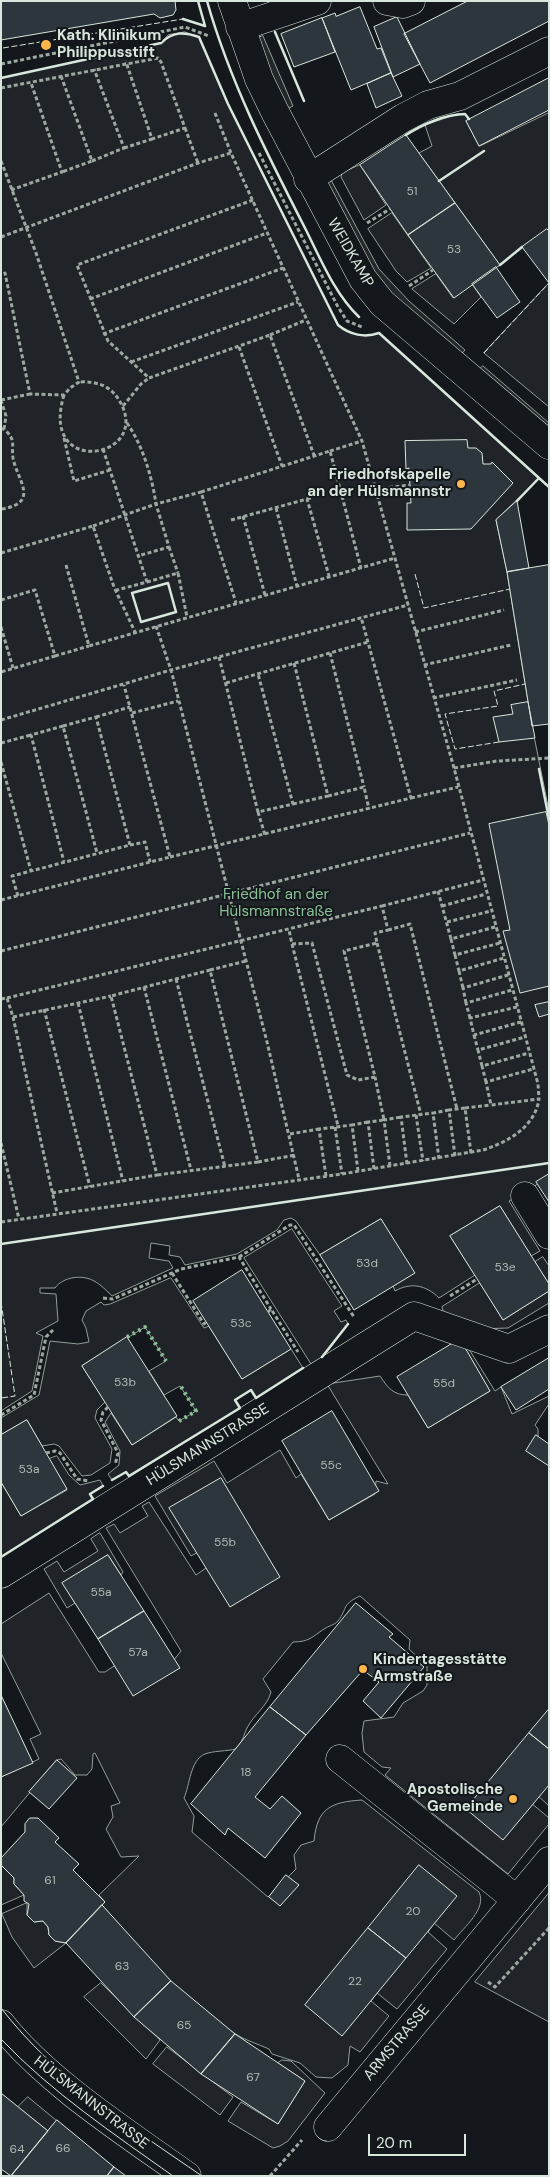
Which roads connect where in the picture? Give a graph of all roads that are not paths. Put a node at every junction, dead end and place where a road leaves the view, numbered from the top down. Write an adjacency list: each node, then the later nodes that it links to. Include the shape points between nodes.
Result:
1 (232, 1): 5 (street, WEIDKAMP)
2 (317, 1): 5 (street)
3 (387, 1): 4 (street, via 403,4)
4 (411, 1)
5 (240, 27): 7 (street, WEIDKAMP, via 259,79)
6 (549, 51): 7 (street, via 460,96 428,105 403,118)
7 (308, 179): 8 (street, WEIDKAMP, via 353,264 374,295)
8 (549, 446)
9 (525, 1196): 10 (street)
10 (549, 1235)
11 (549, 1329): 12 (street, HÜLSMANNSTRASSE, via 509,1349 414,1316)
12 (1, 1574)
13 (340, 1759): 15 (street)
14 (549, 1861): 15 (street, ARMSTRASSE)
15 (517, 1900): 17 (street, ARMSTRASSE)
16 (1, 2024): 18 (street, HÜLSMANNSTRASSE, via 19,2046 52,2075)
17 (328, 2127)
18 (187, 2176)

